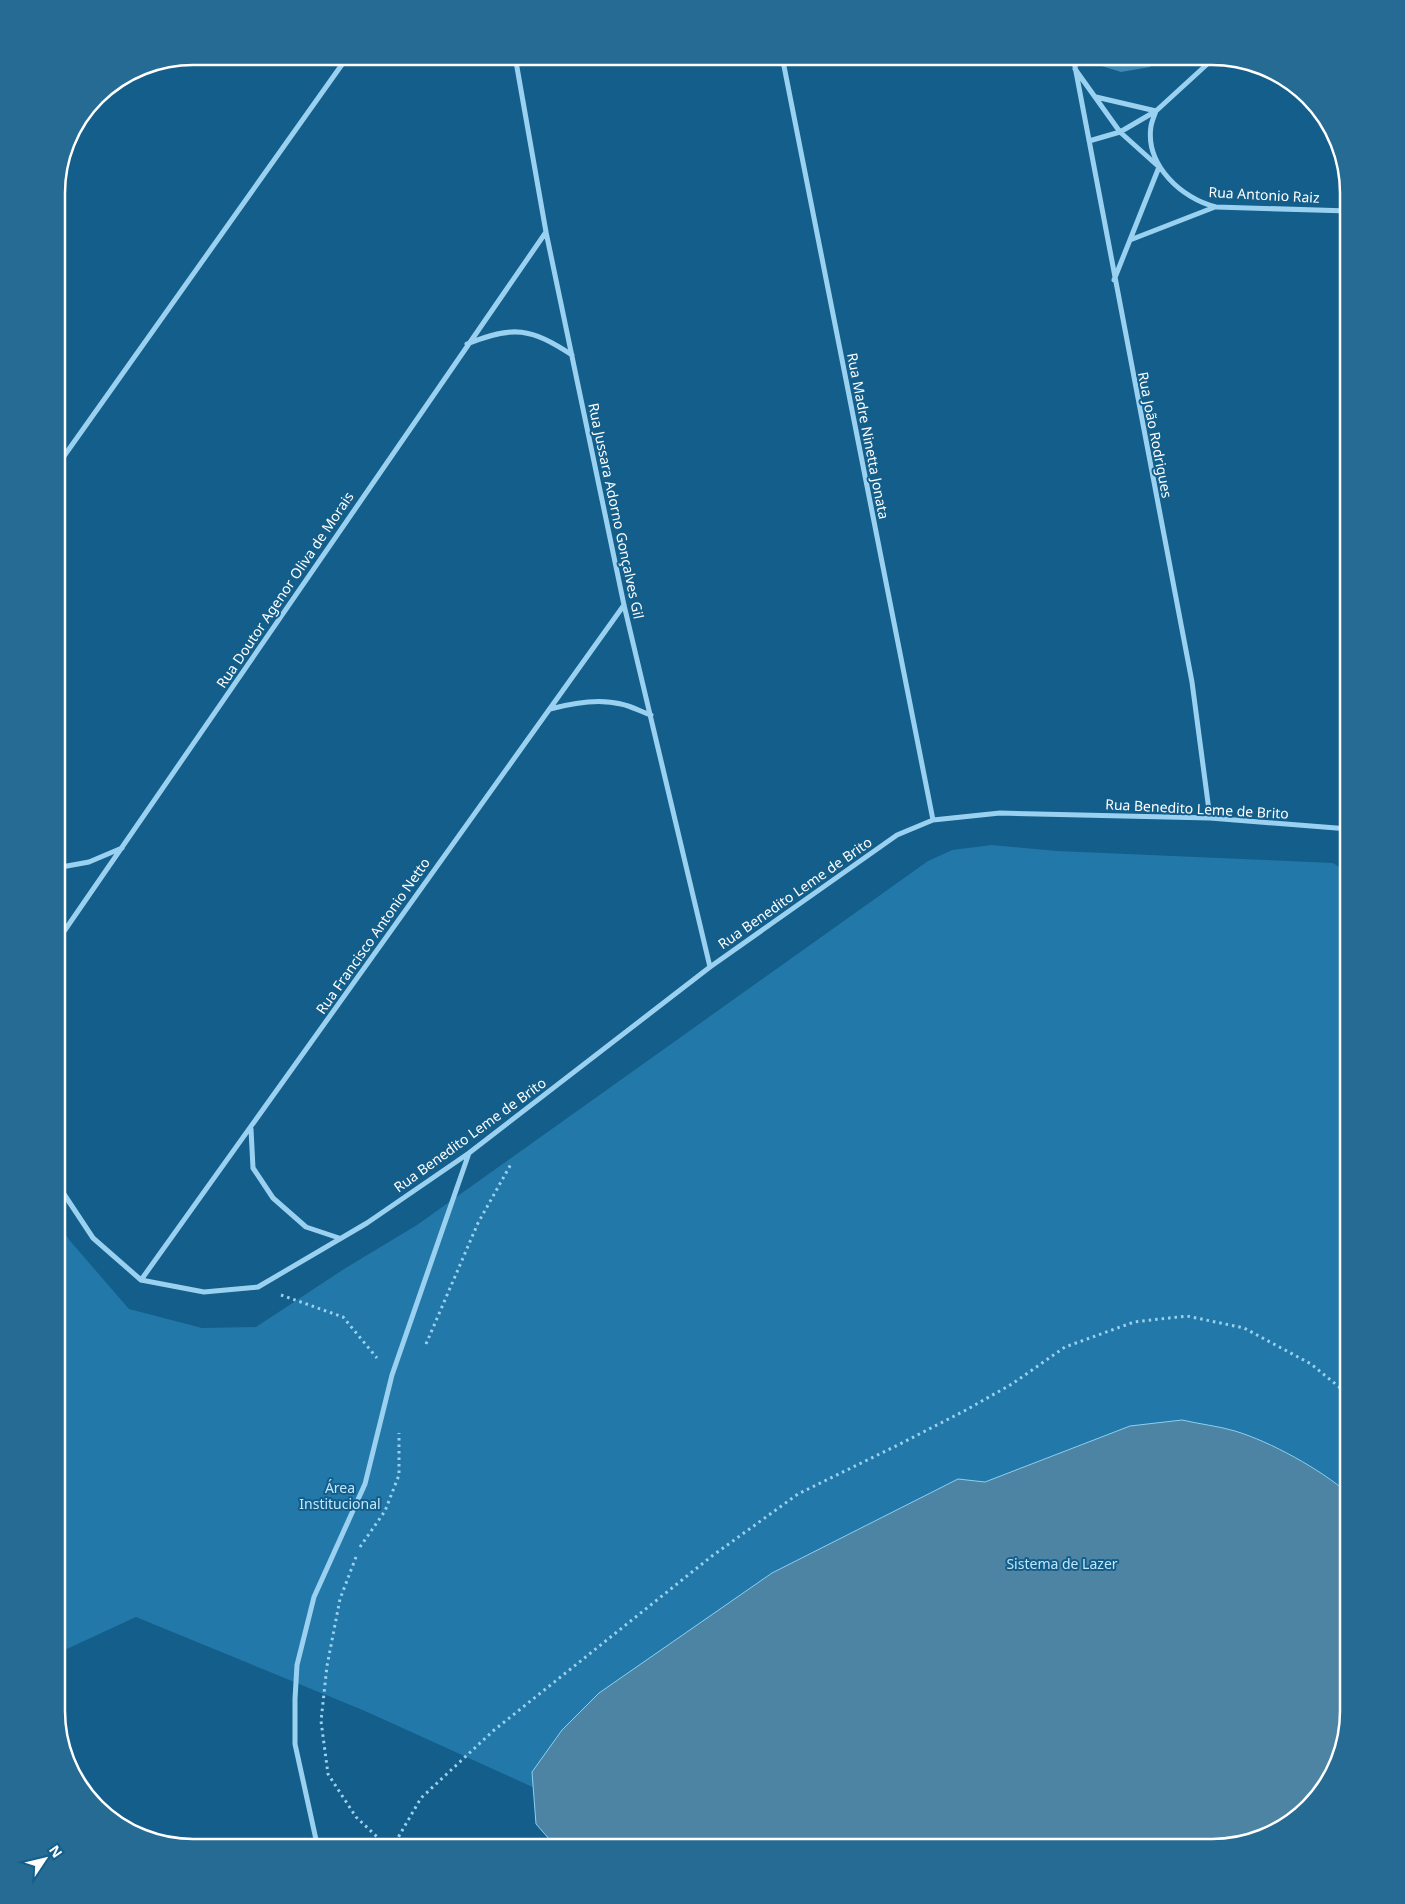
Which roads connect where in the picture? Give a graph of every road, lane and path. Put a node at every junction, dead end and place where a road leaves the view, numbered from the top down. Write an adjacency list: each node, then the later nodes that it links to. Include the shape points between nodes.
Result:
1 (342, 65): 19 (street)
2 (517, 65): 14 (street, Rua Jussara Adorno Gonçalves Gil)
3 (784, 65): 24 (street, Rua Madre Ninetta Jonata)
4 (1074, 65): 6 (street, Rua João Rodrigues)
5 (1205, 65): 8 (street)
6 (1075, 68): 7 (street); 10 (street, Rua João Rodrigues)
7 (1096, 97): 8 (street); 9 (street)
8 (1156, 111): 9 (street); 11 (street, Rua Antonio Raiz, via 1151,136)
9 (1120, 132): 10 (street); 11 (street)
10 (1089, 141): 16 (street, Rua João Rodrigues)
11 (1159, 167): 12 (street, Rua Antonio Raiz, via 1189,196 1202,204); 15 (street)
12 (1216, 207): 13 (street, Rua Antonio Raiz); 15 (street)
13 (1340, 211)
14 (546, 232): 17 (street, Rua Doutor Agenor Oliva de Morais); 18 (street, Rua Jussara Adorno Gonçalves Gil)
15 (1130, 240): 16 (street)
16 (1114, 281): 23 (street, Rua João Rodrigues, via 1192,682)
17 (467, 344): 18 (street, via 492,333 521,331 550,340); 26 (street, Rua Doutor Agenor Oliva de Morais)
18 (572, 355): 20 (street, Rua Jussara Adorno Gonçalves Gil)
19 (65, 453)
20 (624, 605): 21 (street, Rua Francisco Antonio Netto); 22 (street, Rua Jussara Adorno Gonçalves Gil)
21 (549, 709): 22 (street, via 594,702 621,704); 30 (street, Rua Francisco Antonio Netto)
22 (651, 715): 29 (street, Rua Jussara Adorno Gonçalves Gil)
23 (1210, 818): 24 (street, Rua Benedito Leme de Brito, via 1000,813); 25 (street, Rua Benedito Leme de Brito)
24 (933, 820): 29 (street, Rua Benedito Leme de Brito, via 897,835)
25 (1340, 828)
26 (122, 848): 27 (street, via 89,862); 28 (street, Rua Doutor Agenor Oliva de Morais)
27 (65, 866)
28 (65, 930)
29 (710, 967): 31 (street, Rua Benedito Leme de Brito)
30 (251, 1128): 34 (street, via 253,1168 273,1198 306,1227); 35 (street, Rua Francisco Antonio Netto)
31 (469, 1153): 34 (street, Rua Benedito Leme de Brito, via 367,1223); 38 (street)
32 (511, 1164): 37 (path, via 478,1223)
33 (65, 1196): 35 (street, via 93,1238)
34 (339, 1238): 36 (street, Rua Benedito Leme de Brito)
35 (141, 1280): 36 (street, Rua Benedito Leme de Brito, via 204,1292)
36 (258, 1287): 38 (path, via 343,1317)
37 (422, 1351)
38 (392, 1375): 41 (street, via 365,1484 314,1597 297,1665 295,1744)
39 (1340, 1388): 43 (path, via 1311,1364 1244,1328 1187,1316 1134,1322 1065,1347 1012,1384 966,1410 798,1494 712,1556 493,1731 421,1798)
40 (399, 1425): 42 (path, via 399,1475 385,1511 359,1548 340,1599 327,1666 321,1721 328,1774 356,1817)
41 (316, 1839)
42 (380, 1839)
43 (396, 1839)

